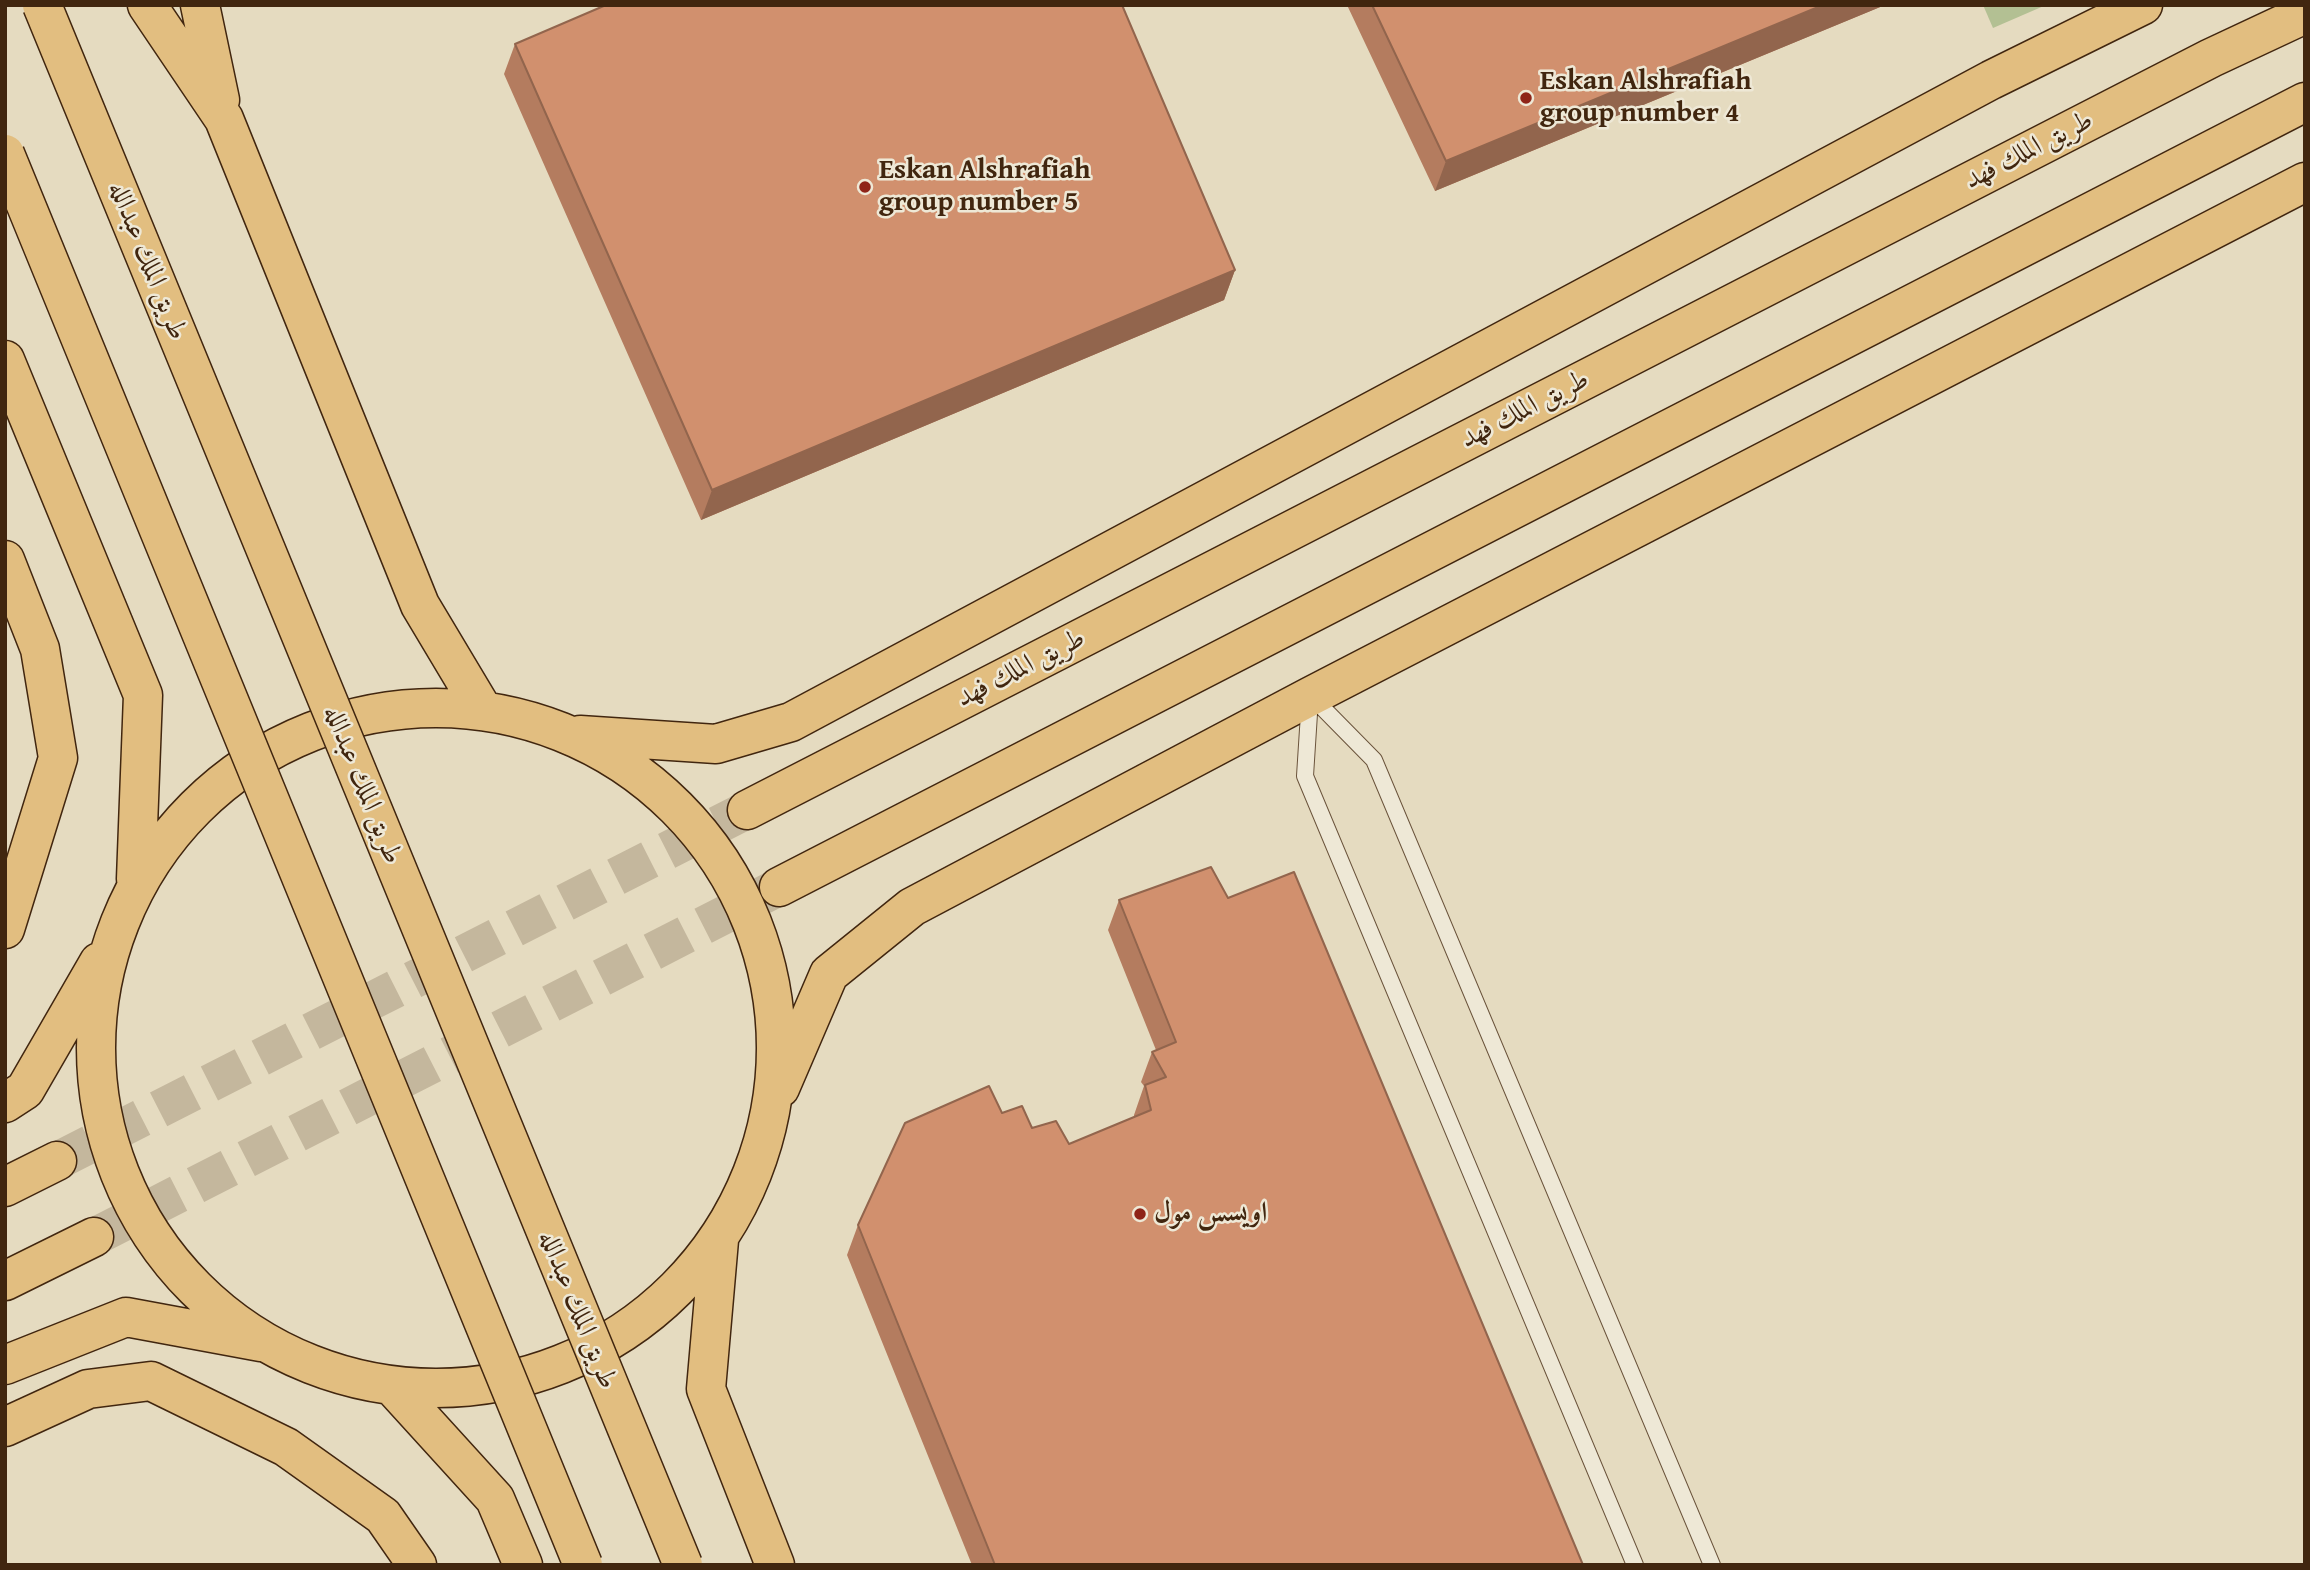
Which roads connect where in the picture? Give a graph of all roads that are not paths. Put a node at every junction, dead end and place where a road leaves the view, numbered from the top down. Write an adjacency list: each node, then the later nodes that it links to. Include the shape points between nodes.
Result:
1 (42, 5): 34 (main road, طريق الملك عبدالله, bridge)
2 (147, 5): 7 (main road)
3 (200, 5): 7 (main road)
4 (2143, 5): 14 (main road, via 1991,80 791,722 716,744)
5 (2305, 14): 15 (main road, طريق الملك فهد, via 2186,70)
6 (2305, 102): 17 (main road)
7 (225, 119): 13 (main road, via 420,605)
8 (5, 154): 33 (main road, bridge)
9 (2305, 182): 12 (main road)
10 (5, 360): 16 (main road, via 143,695)
11 (5, 560): 18 (main road, via 40,649 58,758)
12 (1311, 696): 21 (main road, via 912,907 829,974); 36 (lane, via 1305,776); 37 (lane, via 1374,760)
13 (481, 707): 14 (main road); 16 (main road, via 379,709 282,740 199,798)
14 (578, 735): 21 (main road, via 670,798 737,886 773,992)
15 (747, 810)
16 (136, 879): 19 (main road)
17 (779, 887)
18 (5, 929)
19 (107, 948): 20 (main road, via 25,1090); 27 (main road, via 94,1060 117,1172 175,1269)
20 (5, 1103)
21 (773, 1103): 25 (main road, via 754,1174)
22 (57, 1161): 23 (main road)
23 (5, 1187)
24 (94, 1237): 26 (main road)
25 (719, 1240): 29 (main road, via 657,1310 578,1360 488,1387); 35 (main road, via 705,1389)
26 (5, 1281)
27 (262, 1342): 28 (main road, via 126,1317); 29 (main road, via 326,1372)
28 (5, 1365)
29 (394, 1388): 32 (main road, via 495,1499)
30 (5, 1427): 31 (main road, via 88,1389 151,1381 286,1447 383,1516)
31 (417, 1565)
32 (523, 1565)
33 (583, 1565)
34 (683, 1565)
35 (775, 1565)
36 (1635, 1565)
37 (1712, 1565)

